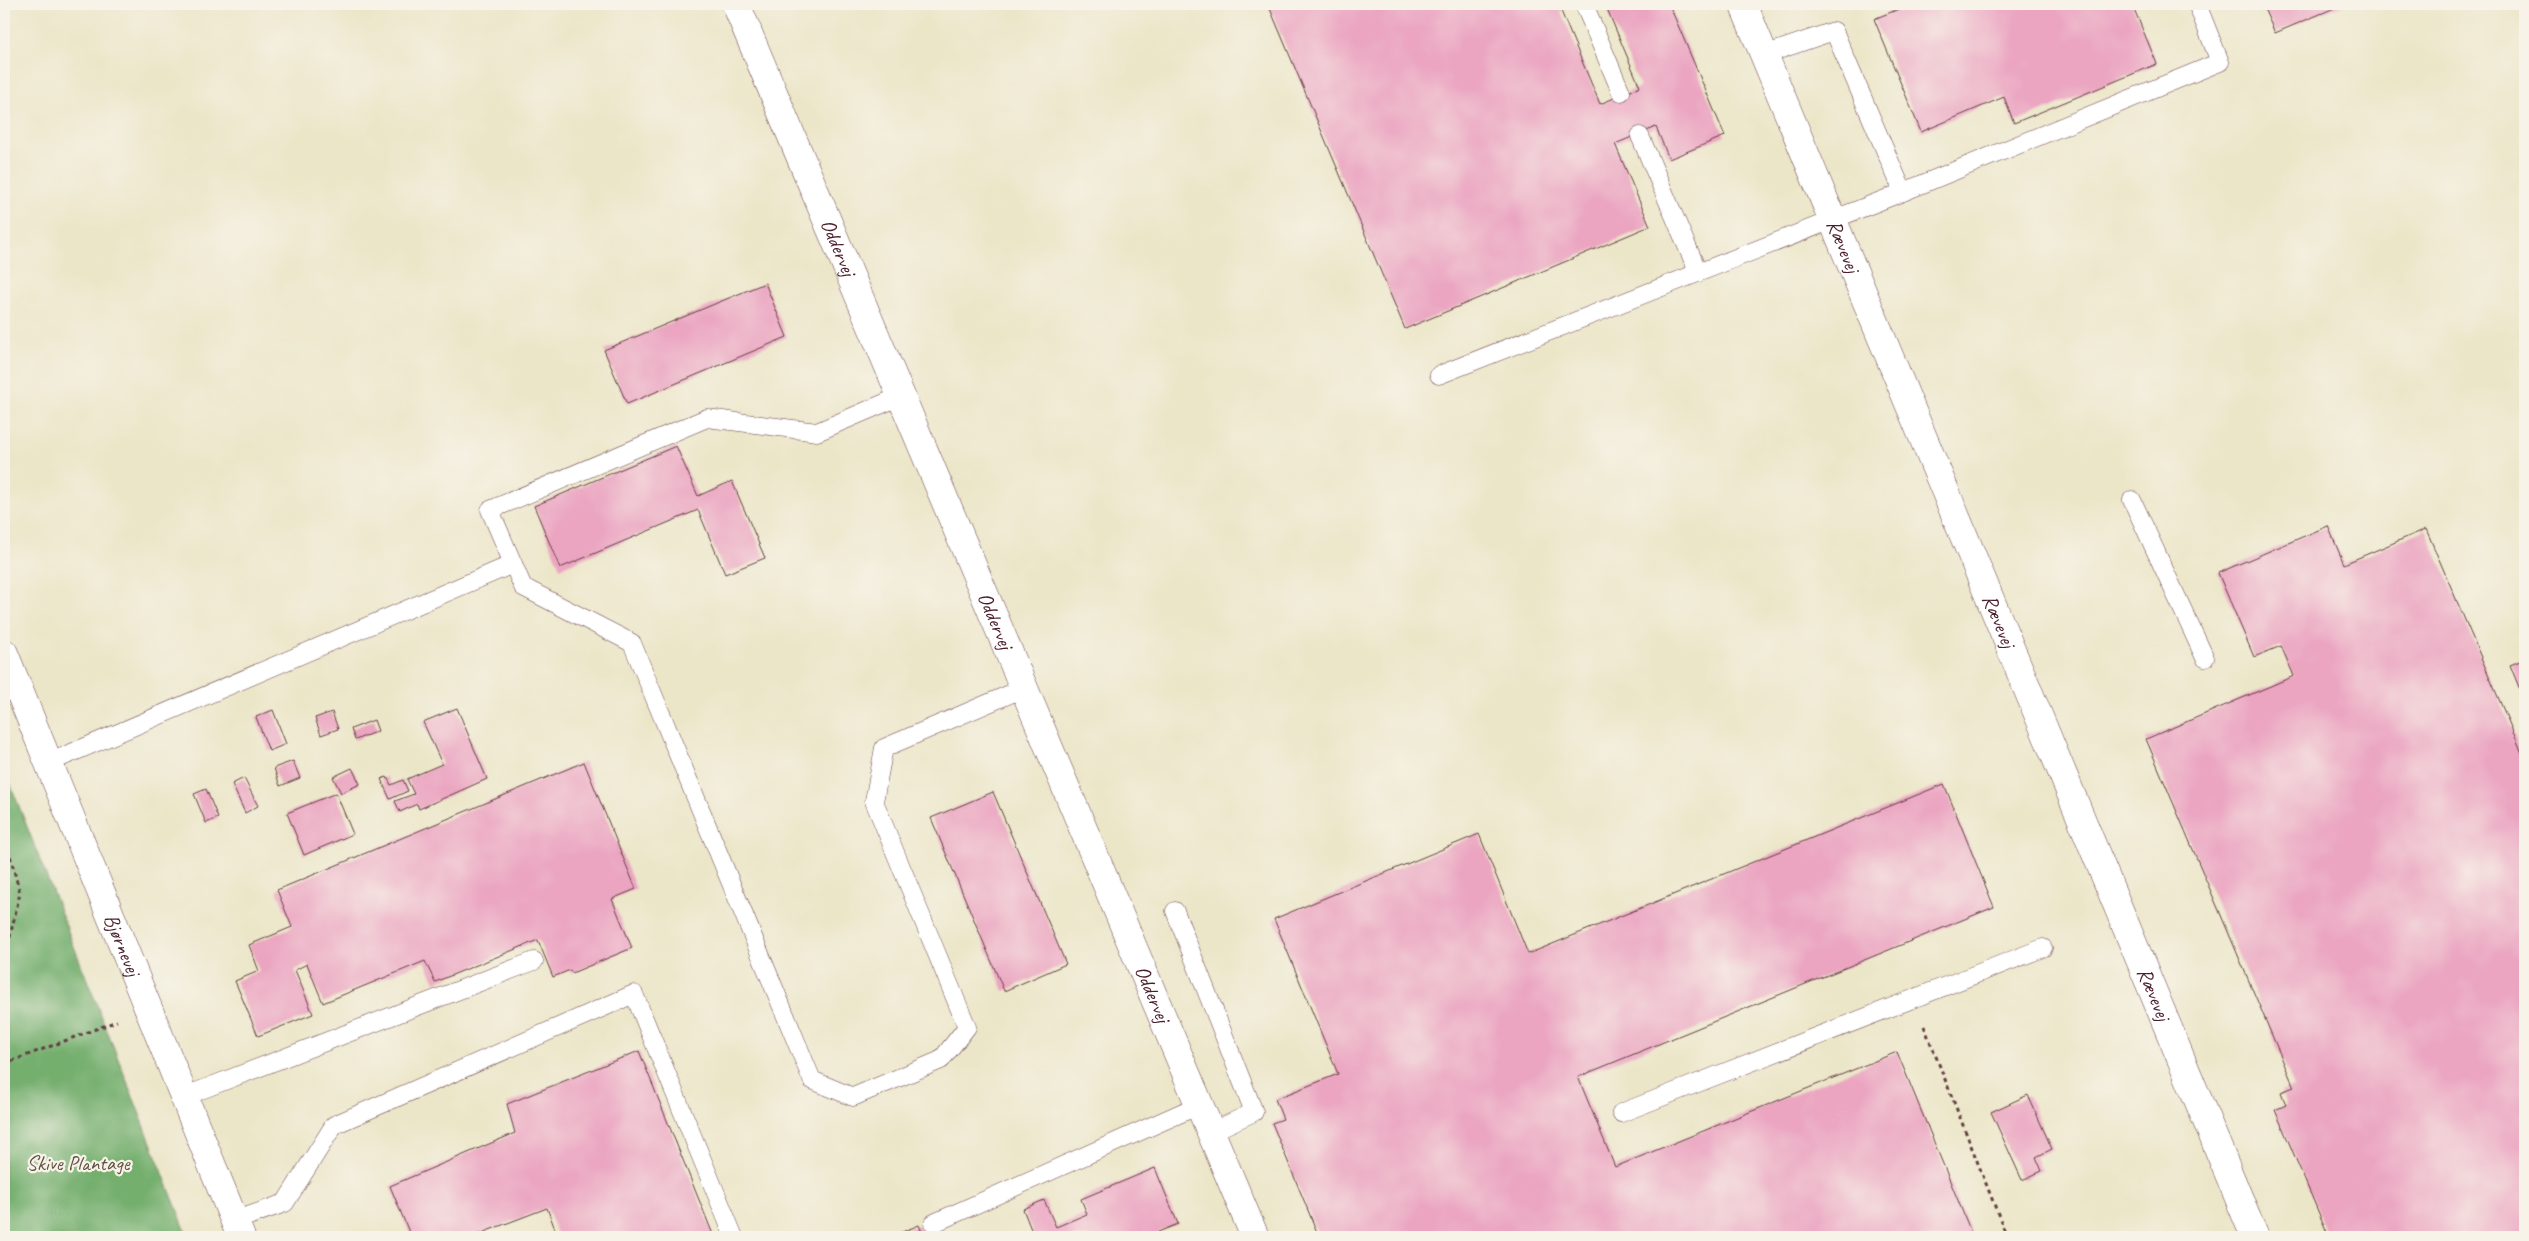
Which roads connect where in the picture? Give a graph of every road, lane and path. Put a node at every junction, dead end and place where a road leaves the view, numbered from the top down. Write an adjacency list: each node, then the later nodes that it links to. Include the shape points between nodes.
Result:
1 (736, 4): 12 (street, Oddervej)
2 (1584, 4): 6 (lane)
3 (1743, 4): 5 (street, Rævevej)
4 (2197, 4): 8 (lane, via 2220,62)
5 (1764, 55): 8 (lane, via 1834,31); 9 (street, Rævevej)
6 (1621, 92)
7 (1640, 136): 10 (lane)
8 (1902, 192): 9 (lane)
9 (1832, 218): 10 (lane); 36 (street, Rævevej)
10 (1698, 272): 11 (lane)
11 (1439, 375)
12 (901, 396): 14 (lane, via 817,432 707,418 490,510); 17 (street, Oddervej)
13 (2132, 500): 16 (lane)
14 (513, 564): 17 (lane, via 523,587 632,643 812,1080 853,1097 941,1060 967,1027 874,801 884,748); 18 (lane)
15 (4, 653): 18 (street, Bjørnevej)
16 (2205, 658)
17 (1024, 688): 28 (street, Oddervej)
18 (48, 764): 25 (street, Bjørnevej)
19 (4, 833): 21 (path, via 20,893 9,941)
20 (1175, 910): 30 (lane, via 1254,1112)
21 (4, 947)
22 (2043, 948): 24 (lane)
23 (534, 961): 27 (lane)
24 (1913, 998): 29 (lane); 35 (path)
25 (148, 1010): 26 (path); 27 (street, Bjørnevej)
26 (4, 1064)
27 (183, 1097): 32 (street, Bjørnevej)
28 (1199, 1105): 30 (street, Oddervej); 31 (lane)
29 (1621, 1112)
30 (1211, 1132): 34 (street, Oddervej)
31 (934, 1223)
32 (237, 1229): 33 (lane, via 285,1203 334,1125 634,994)
33 (734, 1237)
34 (1255, 1237)
35 (2007, 1237)
36 (2255, 1237)

